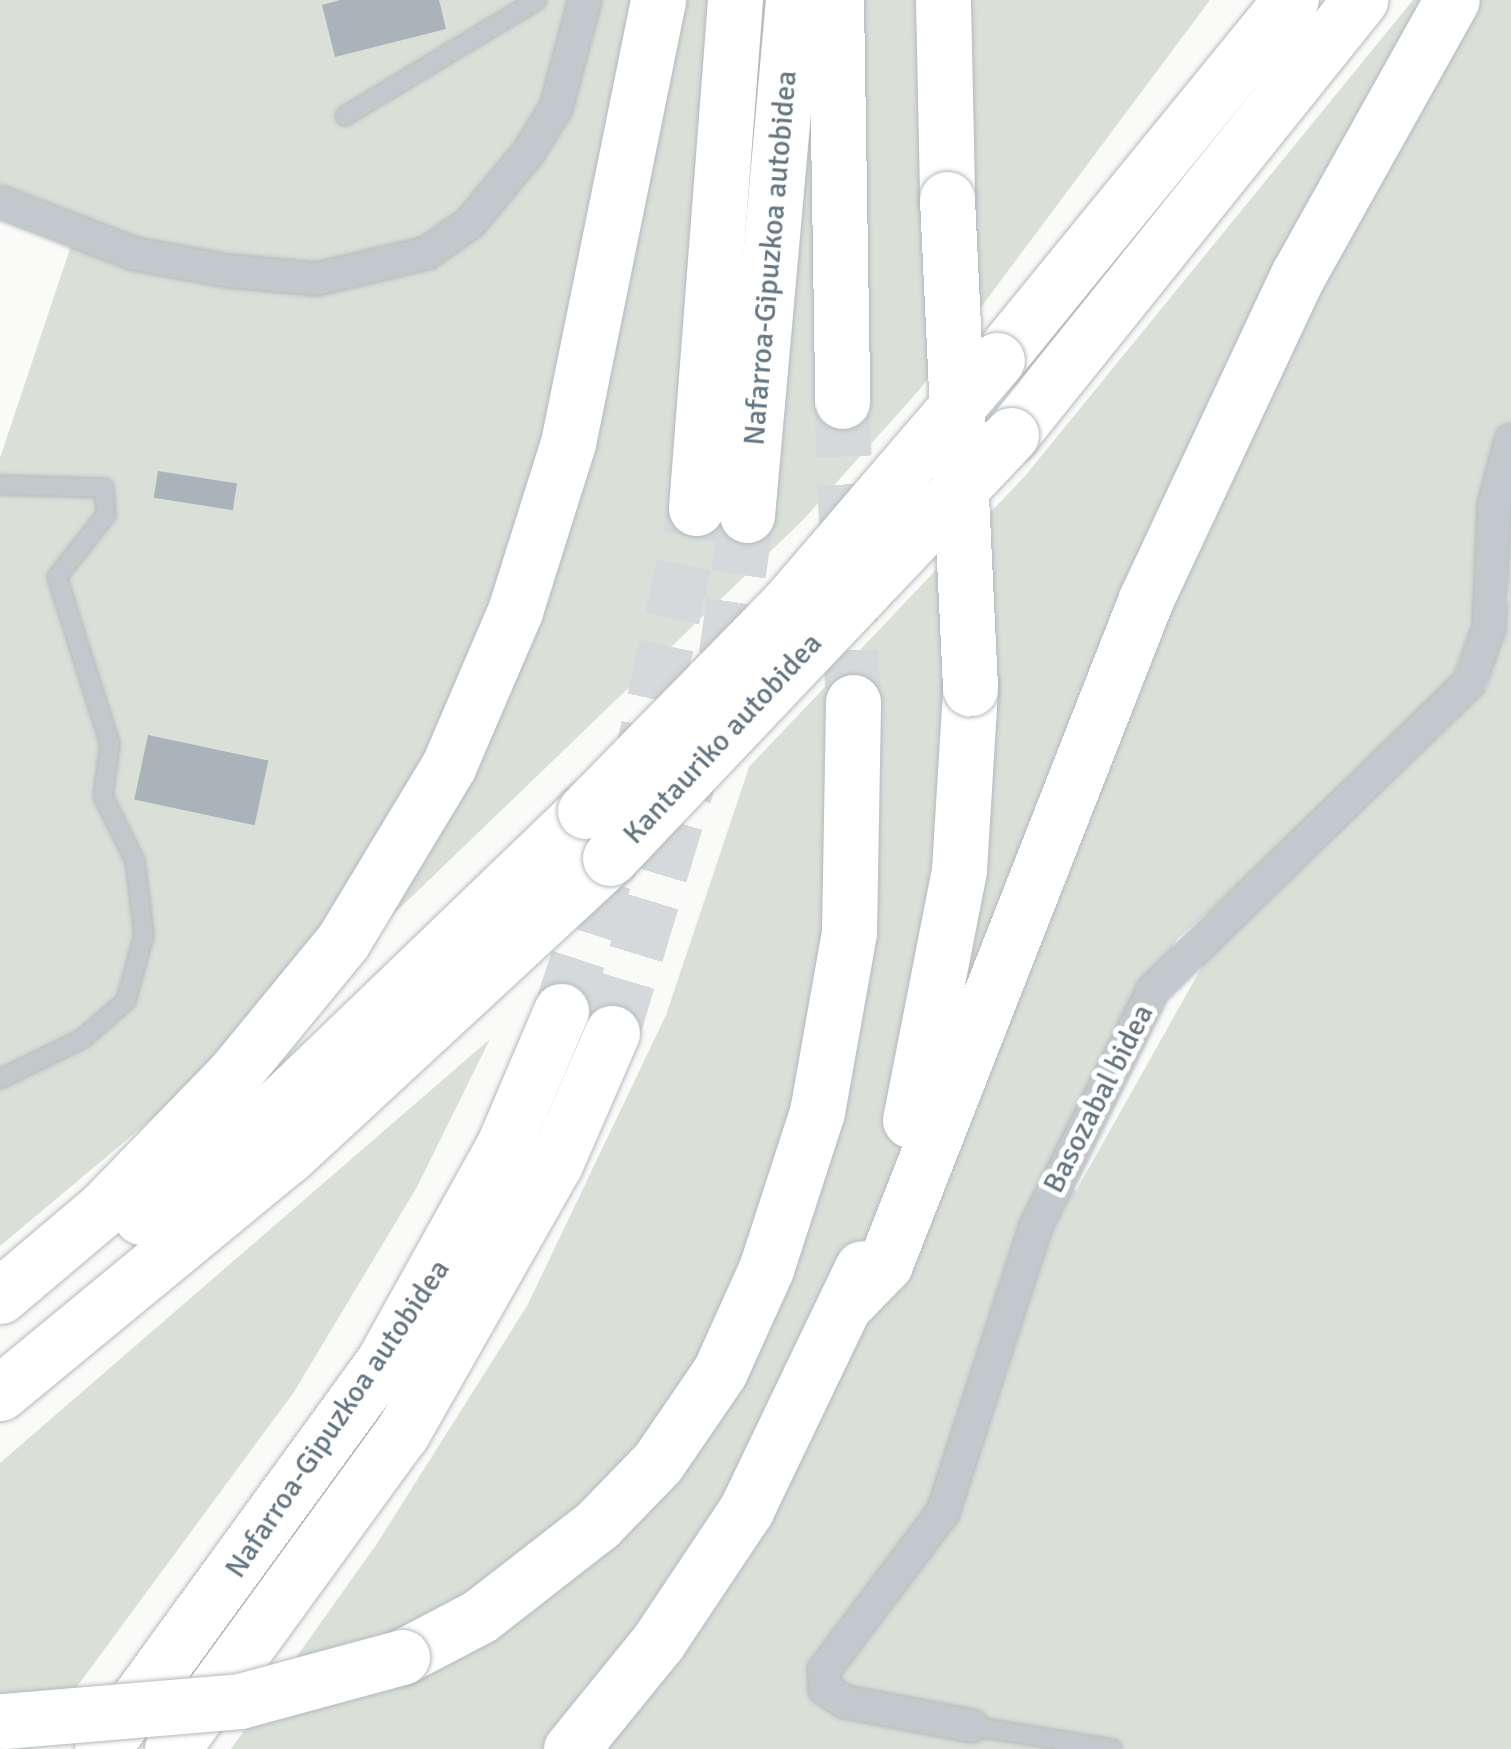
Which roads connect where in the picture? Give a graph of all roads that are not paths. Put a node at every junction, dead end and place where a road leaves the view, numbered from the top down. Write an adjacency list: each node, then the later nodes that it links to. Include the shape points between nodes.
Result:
1 (537, 0): 13 (lane)
2 (585, 0): 14 (street, via 556,108 470,223 428,253 317,279 229,271 134,254)
3 (658, 0): 23 (highway, via 568,443 514,611 449,765 342,941 233,1075 103,1208)
4 (735, 0): 5 (highway, Nafarroa-Gipuzkoa autobidea, via 722,512)
5 (792, 0)
6 (836, 0): 15 (highway)
7 (943, 0): 24 (highway, bridge, via 970,688 946,960 906,1136)
8 (1278, 0): 12 (highway)
9 (1291, 0): 12 (highway, Kantauriko autobidea)
10 (1360, 0): 19 (highway, Kantauriko autobidea, bridge, via 1011,435)
11 (1452, 0): 24 (highway, via 1298,275 1146,599 885,1264)
12 (1224, 86): 19 (highway, Kantauriko autobidea, bridge)
13 (345, 116)
14 (0, 202)
15 (842, 401)
16 (1511, 440): 28 (street, Basozabal bidea, via 1494,505 1489,628 1469,682 1154,990 1036,1226 943,1512 824,1670 825,1689 845,1702)
17 (0, 485): 22 (lane, via 104,488 106,514 57,576 110,744 103,796 135,861 144,935 126,1000 82,1039)
18 (853, 702): 27 (highway, bridge, via 849,933 817,1112 766,1270 720,1371 658,1462 598,1524 480,1616 402,1657 240,1701)
19 (598, 835): 25 (highway, Kantauriko autobidea); 26 (highway, Kantauriko autobidea, via 288,1156)
20 (561, 1012): 29 (highway, Nafarroa-Gipuzkoa autobidea, via 494,1164 382,1364)
21 (612, 1033): 30 (highway, Nafarroa-Gipuzkoa autobidea, via 546,1181 402,1433)
22 (0, 1079)
23 (0, 1296)
24 (850, 1300): 31 (highway, via 736,1527)
25 (0, 1330)
26 (0, 1393)
27 (2, 1721)
28 (972, 1726): 32 (lane)
29 (102, 1749)
30 (172, 1749)
31 (571, 1749)
32 (1112, 1749)

